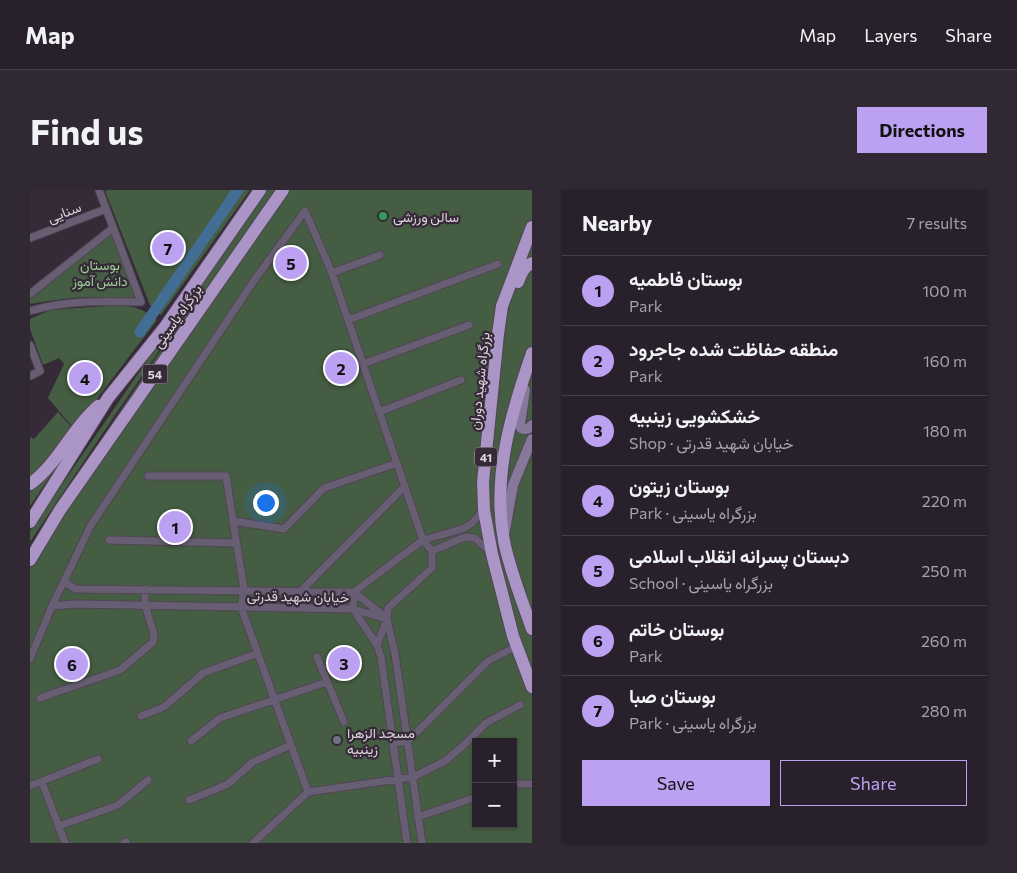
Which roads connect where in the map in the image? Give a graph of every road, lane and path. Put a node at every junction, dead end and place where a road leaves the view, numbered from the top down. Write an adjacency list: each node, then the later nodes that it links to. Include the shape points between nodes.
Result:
1 (99, 190): 4 (street)
2 (260, 190): 22 (highway, بزرگراه یاسینی / 54, via 165,326)
3 (283, 190): 39 (highway, بزرگراه یاسینی / 54, via 60,510)
4 (106, 209): 6 (street); 7 (street, سنایی)
5 (532, 227): 16 (highway, بزرگراه شهید دوران / 41, via 506,294)
6 (113, 228): 12 (street); 13 (street, via 141,302 97,301 46,306)
7 (30, 238)
8 (380, 255): 11 (street)
9 (532, 263): 16 (highway, via 522,270)
10 (498, 264): 14 (street)
11 (332, 273): 14 (street); 40 (street, via 305,211 253,282 116,486 91,525)
12 (30, 294)
13 (30, 311)
14 (348, 320): 19 (street)
15 (469, 325): 19 (street)
16 (498, 334): 30 (highway, بزرگراه شهید دوران / 41, via 483,482)
17 (30, 345): 20 (street, via 40,371)
18 (531, 355): 24 (main road, via 520,424 525,430); 33 (highway, 41, via 505,446 501,486)
19 (363, 364): 23 (street)
20 (30, 376)
21 (462, 380): 23 (street)
22 (108, 398): 28 (highway, via 87,416 46,469); 32 (highway, بزرگراه یاسینی / 54)
23 (379, 412): 26 (street)
24 (532, 425)
25 (532, 439): 33 (main road, via 513,485)
26 (397, 463): 29 (street); 31 (street, via 324,488 284,529)
27 (148, 476): 31 (street, via 226,476)
28 (30, 484)
29 (405, 486): 35 (street); 43 (street)
30 (484, 510): 35 (street, via 462,529); 38 (highway, بزرگراه شهید دوران / 41)
31 (233, 521): 36 (street)
32 (30, 522)
33 (504, 538): 51 (highway, 41)
34 (110, 540): 36 (street)
35 (423, 540): 37 (street); 44 (street)
36 (236, 542): 42 (street)
37 (432, 550): 38 (street, via 465,537 475,538); 50 (street, via 432,568 388,608)
38 (492, 554): 58 (highway, بزرگراه شهید دوران / 41, via 513,636)
39 (30, 560)
40 (64, 581): 41 (street, خیابان شهید قدرتی, via 75,589); 45 (street)
41 (145, 590): 42 (street, خیابان شهید قدرتی); 46 (street)
42 (244, 590): 43 (street, خیابان شهید قدرتی); 47 (street)
43 (301, 591): 44 (street, خیابان شهید قدرتی); 48 (street)
44 (354, 592): 49 (street); 50 (street, خیابان شهید قدرتی)
45 (52, 606): 46 (street, خیابان شهید قدرتی); 56 (street)
46 (145, 606): 47 (street, خیابان شهید قدرتی); 59 (street, via 154,634 153,642 120,670)
47 (241, 607): 48 (street, خیابان شهید قدرتی); 54 (street)
48 (302, 608): 49 (street, خیابان شهید قدرتی)
49 (353, 609): 50 (street, خیابان شهید قدرتی); 52 (street)
50 (387, 619): 52 (street); 65 (street)
51 (532, 629)
52 (377, 644): 66 (street)
53 (511, 649): 65 (street, via 488,661)
54 (258, 653): 60 (street); 62 (street, via 204,673 164,707)
55 (317, 657): 57 (street)
56 (30, 659)
57 (327, 682): 60 (street); 63 (street)
58 (532, 686)
59 (40, 698)
60 (275, 701): 64 (street, via 220,718); 67 (street)
61 (520, 705): 69 (street, via 486,723 445,761)
62 (140, 716)
63 (344, 722)
64 (191, 741)
65 (408, 741): 66 (street); 69 (street)
66 (393, 743): 70 (street)
67 (291, 746): 76 (street); 78 (street, via 253,762 228,784)
68 (98, 759): 72 (street)
69 (413, 777): 70 (street); 79 (street)
70 (398, 779): 76 (street); 83 (street)
71 (148, 780): 80 (street, via 118,805)
72 (42, 782): 75 (street); 80 (street)
73 (517, 784): 74 (street)
74 (532, 784)
75 (30, 786)
76 (308, 792): 82 (street)
77 (472, 798): 79 (street)
78 (189, 800)
79 (418, 817): 84 (street)
80 (59, 826): 81 (street)
81 (65, 843)
82 (253, 843)
83 (407, 843)
84 (422, 843)

